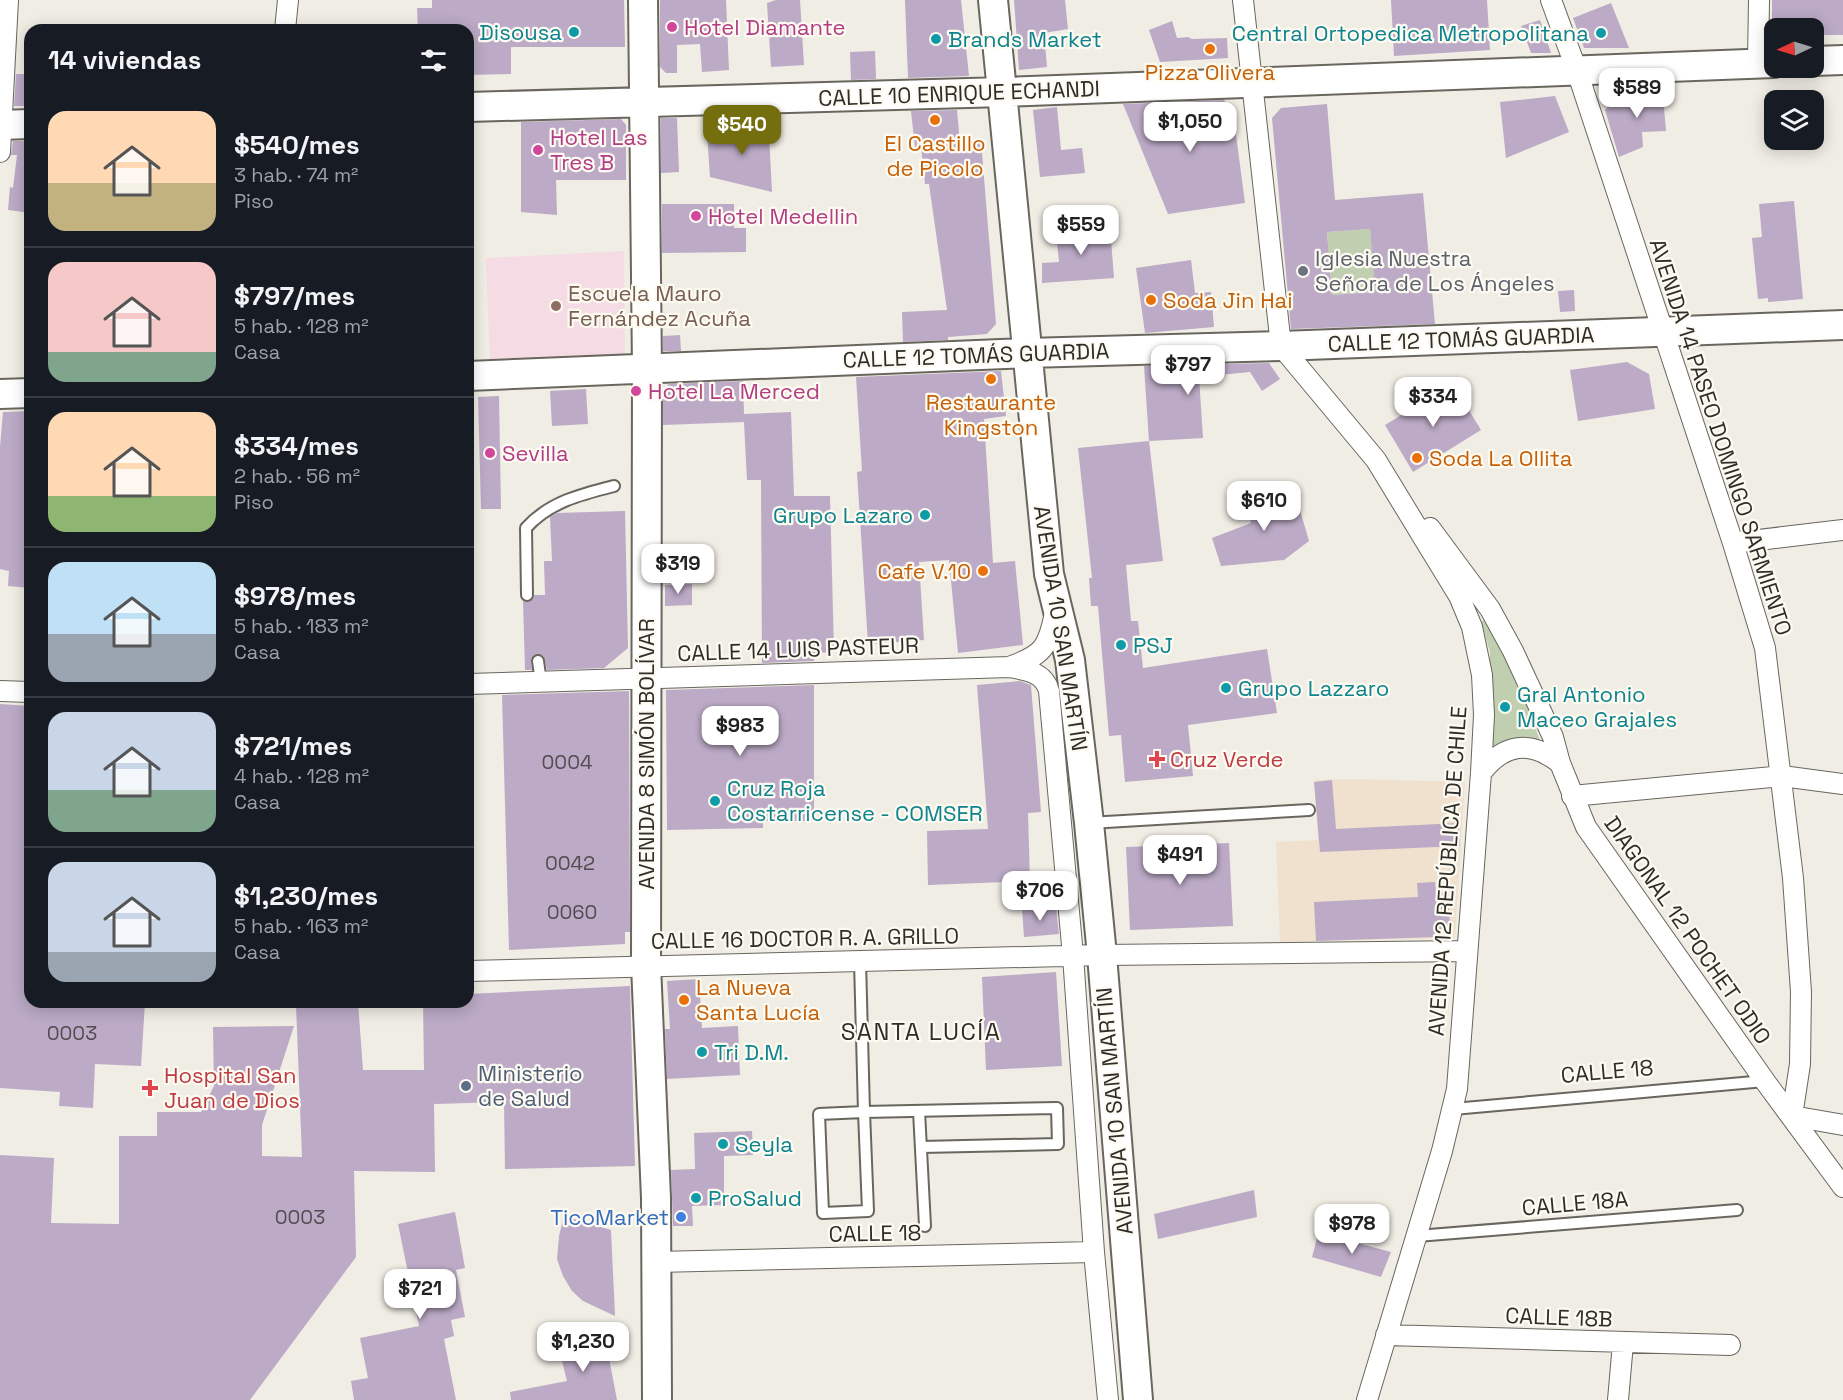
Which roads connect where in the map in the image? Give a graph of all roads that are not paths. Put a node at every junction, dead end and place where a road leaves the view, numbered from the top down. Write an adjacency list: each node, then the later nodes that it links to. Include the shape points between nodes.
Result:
1 (8, 0): 19 (street)
2 (288, 0): 8 (street)
3 (643, 0): 16 (street, AVENIDA 8 SIMÓN BOLÍVAR)
4 (993, 0): 15 (street, AVENIDA 10 SAN MARTÍN)
5 (1243, 0): 14 (street)
6 (1551, 0): 13 (street, AVENIDA 14 PASEO DOMINGO SARMIENTO)
7 (1759, 0): 9 (street)
8 (286, 24)
9 (1764, 45)
10 (1843, 60): 11 (street)
11 (1824, 61)
12 (1764, 63): 13 (street, CALLE 10 ENRIQUE ECHANDI)
13 (1577, 70): 14 (street, CALLE 10 ENRIQUE ECHANDI); 21 (street, AVENIDA 14 PASEO DOMINGO SARMIENTO)
14 (1253, 83): 15 (street, CALLE 10 ENRIQUE ECHANDI); 22 (street)
15 (1004, 92): 16 (street, CALLE 10 ENRIQUE ECHANDI); 23 (street, AVENIDA 10 SAN MARTÍN)
16 (644, 102): 17 (street, CALLE 10 ENRIQUE ECHANDI); 24 (street, AVENIDA 8 SIMÓN BOLÍVAR)
17 (474, 107)
18 (24, 126): 19 (street)
19 (1, 134)
20 (1843, 325): 21 (street, CALLE 12 TOMÁS GUARDIA)
21 (1661, 331): 22 (street, CALLE 12 TOMÁS GUARDIA); 31 (street, AVENIDA 14 PASEO DOMINGO SARMIENTO)
22 (1281, 346): 23 (street, CALLE 12 TOMÁS GUARDIA); 28 (street, AVENIDA 12 REPÚBLICA DE CHILE)
23 (1027, 353): 24 (street, CALLE 12 TOMÁS GUARDIA); 33 (street, AVENIDA 10 SAN MARTÍN, via 1049,574)
24 (647, 368): 25 (street, CALLE 12 TOMÁS GUARDIA); 36 (street, AVENIDA 8 SIMÓN BOLÍVAR)
25 (474, 376)
26 (24, 393): 27 (street)
27 (0, 394)
28 (1376, 460): 41 (street, DIAGONAL 12 POCHET ODIO, via 1490,609 1553,737); 42 (street, AVENIDA 12 REPÚBLICA DE CHILE, via 1459,596 1472,627 1482,675)
29 (614, 486): 32 (lane, via 579,495 542,513 526,528)
30 (1843, 530): 31 (street)
31 (1733, 543): 43 (street, AVENIDA 14 PASEO DOMINGO SARMIENTO, via 1765,648)
32 (527, 595)
33 (1057, 607): 35 (street, CALLE 14 LUIS PASTEUR, via 1048,643); 47 (street, AVENIDA 10 SAN MARTÍN, via 1070,660)
34 (538, 661): 37 (lane)
35 (1009, 667): 36 (street, CALLE 14 LUIS PASTEUR); 50 (street, AVENIDA 10 SAN MARTÍN, via 1042,677 1048,691)
36 (646, 678): 37 (street, CALLE 14 LUIS PASTEUR); 52 (street, AVENIDA 8 SIMÓN BOLÍVAR)
37 (541, 681): 38 (street, CALLE 14 LUIS PASTEUR)
38 (474, 684)
39 (0, 691): 40 (street)
40 (24, 692)
41 (1560, 763): 42 (street, via 1548,753 1518,748 1503,752); 45 (street, DIAGONAL 12 POCHET ODIO)
42 (1481, 773): 48 (street, AVENIDA 12 REPÚBLICA DE CHILE)
43 (1782, 776): 44 (street); 45 (street); 58 (street, AVENIDA 14 PASEO DOMINGO SARMIENTO, via 1801,992 1800,1064)
44 (1843, 784)
45 (1572, 796): 54 (street, DIAGONAL 12 POCHET ODIO, via 1600,849)
46 (1309, 810): 47 (lane)
47 (1089, 823): 49 (street, AVENIDA 10 SAN MARTÍN)
48 (1467, 951): 49 (street, CALLE 16 DOCTOR R. A. GRILLO); 55 (street, AVENIDA 12 REPÚBLICA DE CHILE)
49 (1102, 955): 50 (street, CALLE 16 DOCTOR R. A. GRILLO); 72 (street, AVENIDA 10 SAN MARTÍN)
50 (1073, 956): 51 (street, CALLE 16 DOCTOR R. A. GRILLO); 65 (street, AVENIDA 10 SAN MARTÍN)
51 (860, 961): 52 (street, CALLE 16 DOCTOR R. A. GRILLO); 57 (lane)
52 (646, 965): 53 (street, CALLE 16 DOCTOR R. A. GRILLO); 66 (street, AVENIDA 8 SIMÓN BOLÍVAR)
53 (474, 971)
54 (1765, 1081): 55 (lane, CALLE 18); 58 (street, DIAGONAL 12 POCHET ODIO)
55 (1453, 1108): 64 (street, AVENIDA 12 REPÚBLICA DE CHILE)
56 (919, 1111): 57 (lane); 60 (lane); 60 (lane, via 1057,1108 1058,1144)
57 (864, 1112): 57 (lane, via 868,1211 823,1213 819,1114)
58 (1792, 1116): 59 (street); 61 (street, DIAGONAL 12 POCHET ODIO)
59 (1843, 1125)
60 (921, 1147): 63 (lane)
61 (1843, 1187)
62 (1737, 1210): 64 (lane, CALLE 18A)
63 (925, 1226)
64 (1417, 1236): 67 (street, AVENIDA 12 REPÚBLICA DE CHILE)
65 (1094, 1252): 66 (street, CALLE 18); 71 (street, AVENIDA 10 SAN MARTÍN)
66 (656, 1262): 70 (street, AVENIDA 8 SIMÓN BOLÍVAR)
67 (1386, 1335): 68 (street, CALLE 18B); 73 (street, AVENIDA 12 REPÚBLICA DE CHILE)
68 (1623, 1343): 69 (street, CALLE 18B); 74 (street)
69 (1730, 1345)
70 (657, 1400)
71 (1108, 1400)
72 (1138, 1400)
73 (1367, 1400)
74 (1618, 1400)

